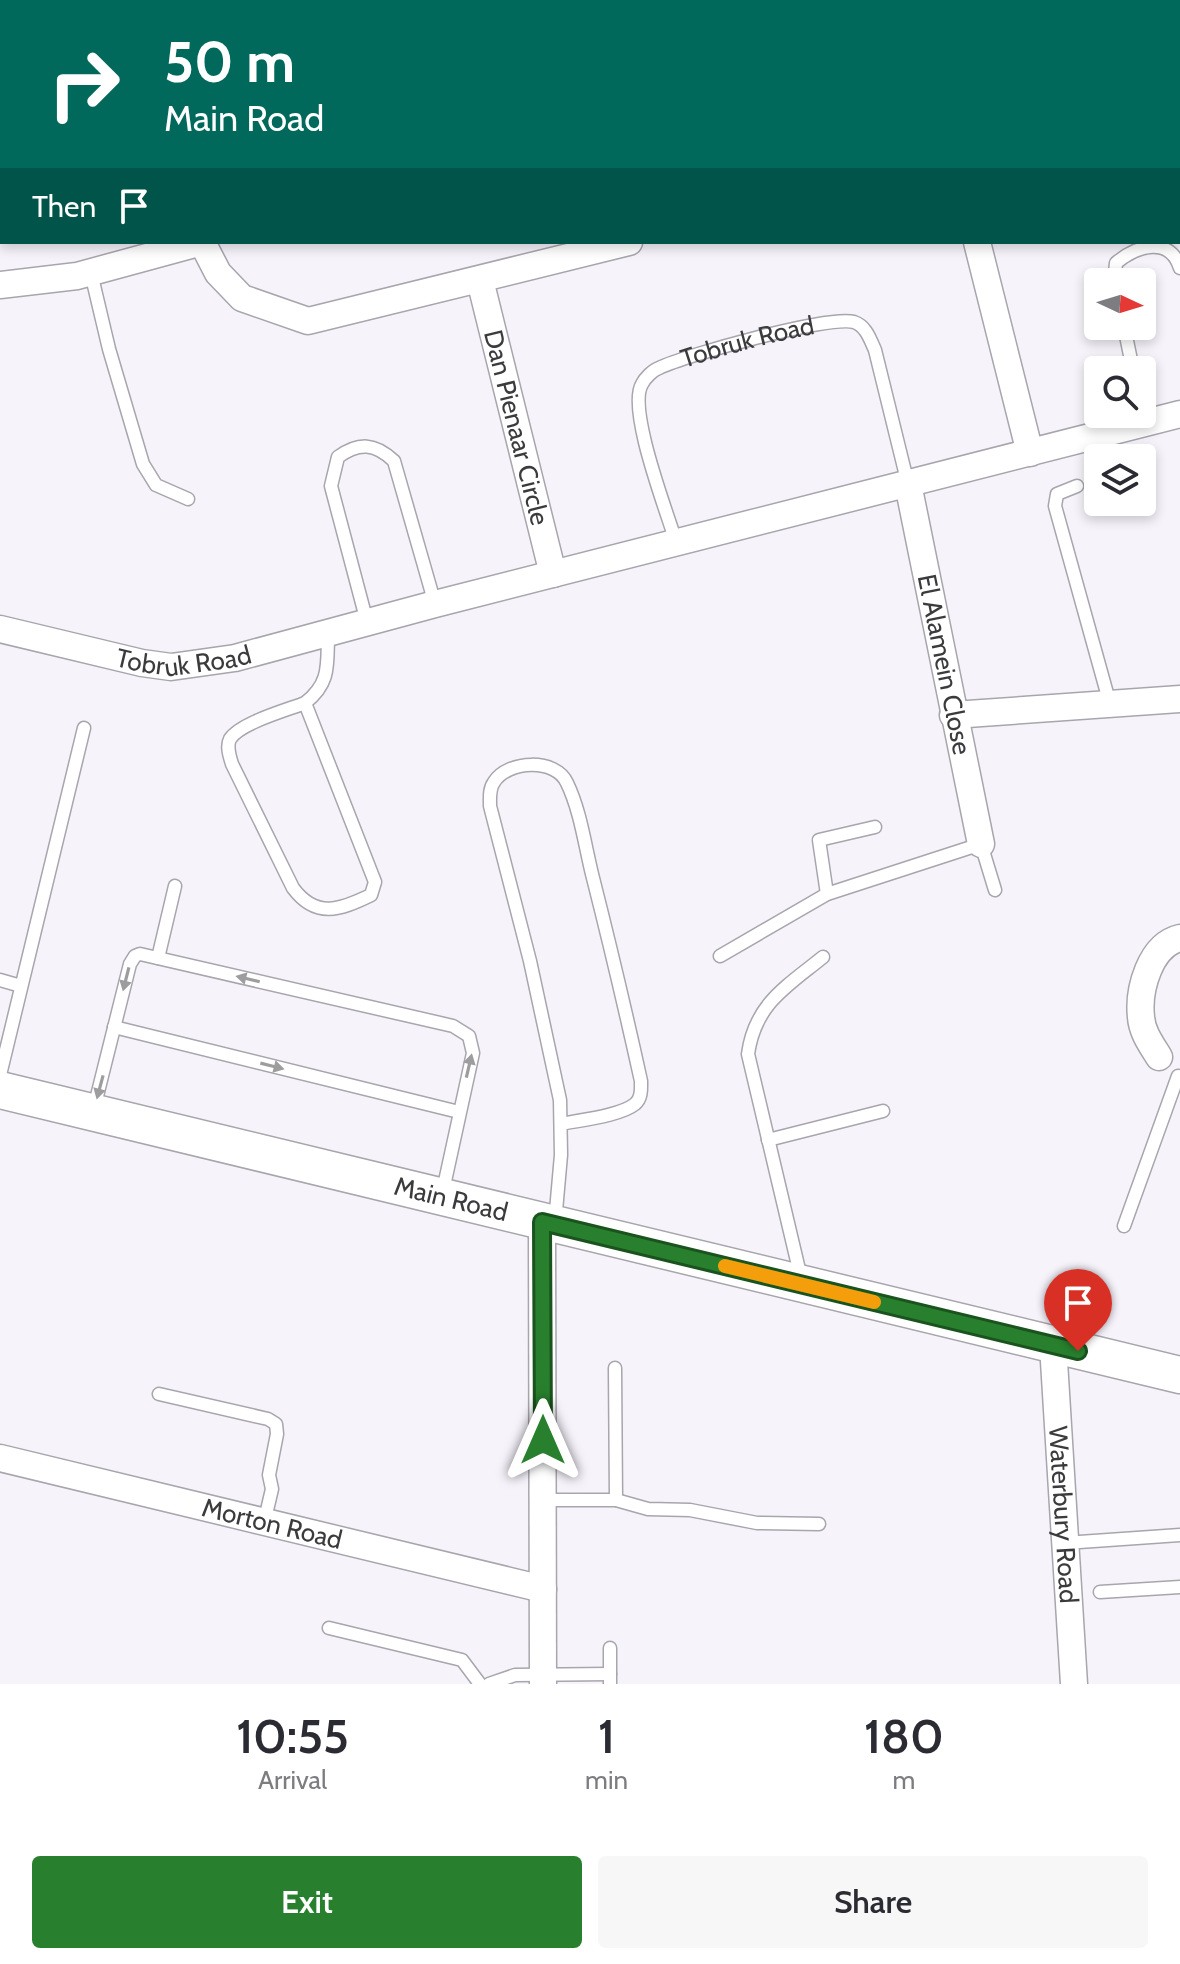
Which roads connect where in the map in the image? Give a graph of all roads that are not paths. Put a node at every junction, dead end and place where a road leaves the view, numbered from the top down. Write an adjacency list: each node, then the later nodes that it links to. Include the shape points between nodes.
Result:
1 (195, 244): 7 (street)
2 (203, 244): 8 (street, via 218,273 242,298 308,321)
3 (621, 244): 8 (street)
4 (978, 244): 13 (street)
5 (1115, 268): 6 (lane, via 1126,254 1153,246 1165,247)
6 (1180, 268)
7 (91, 273): 9 (street); 16 (lane, via 143,464 156,485)
8 (480, 280): 18 (street, Dan Pienaar Circle)
9 (0, 285)
10 (1180, 414): 11 (street, Tobruk Road)
11 (1156, 415)
12 (1107, 428): 13 (street, Tobruk Road)
13 (1030, 453): 14 (street, Tobruk Road)
14 (908, 484): 17 (street, Tobruk Road); 17 (lane, Tobruk Road, via 875,350 855,322 832,320 734,343 656,369 636,397); 26 (street, El Alamein Close)
15 (1077, 486): 25 (lane, via 1057,494 1055,506)
16 (188, 499)
17 (676, 542): 18 (street, Tobruk Road)
18 (553, 574): 19 (street, Tobruk Road)
19 (435, 604): 20 (street, Tobruk Road); 20 (lane, via 394,461 381,449 352,447 338,457 331,486)
20 (367, 622): 22 (street, Tobruk Road)
21 (0, 629): 22 (street, Tobruk Road, via 171,667 235,658)
22 (328, 634): 24 (lane, via 324,682)
23 (1180, 699): 25 (street)
24 (305, 703): 24 (lane, via 238,732 228,749 293,888 302,900 329,910 371,895 375,882)
25 (1110, 704): 26 (street)
26 (953, 715): 29 (street, El Alamein Close)
27 (84, 728): 38 (lane)
28 (875, 827): 32 (lane, via 819,840)
29 (981, 844): 31 (lane); 32 (lane)
30 (175, 886): 36 (lane)
31 (995, 890)
32 (827, 894): 34 (lane)
33 (1180, 938): 40 (street, via 1156,956 1141,998 1146,1037)
34 (720, 956)
35 (823, 957): 48 (lane, via 759,1014 751,1034 748,1054)
36 (158, 958): 39 (lane, one-way to 39, via 140,954 132,959); 45 (lane, one-way to 36, via 473,1053 462,1030)
37 (0, 980): 38 (lane)
38 (21, 986): 41 (lane)
39 (114, 1027): 45 (lane, one-way to 45); 46 (lane, one-way to 46)
40 (1159, 1057): 42 (lane)
41 (0, 1075)
42 (1179, 1076): 51 (lane)
43 (0, 1090): 46 (main road, Main Road)
44 (883, 1111): 48 (lane)
45 (459, 1112): 49 (lane)
46 (93, 1113): 49 (main road, Main Road)
47 (561, 1124): 47 (lane, via 635,1104 641,1081 566,780 557,770 525,765 495,780 490,806 545,1029); 50 (lane)
48 (768, 1140): 52 (lane)
49 (441, 1198): 50 (main road, Main Road)
50 (548, 1224): 52 (main road, Main Road); 58 (street)
51 (1124, 1226)
52 (803, 1285): 53 (main road, Main Road)
53 (1053, 1345): 55 (main road, Main Road); 63 (street, Waterbury Road)
54 (615, 1368): 59 (lane)
55 (1180, 1375)
56 (159, 1394): 60 (lane, via 276,1424)
57 (0, 1458): 60 (street, Morton Road)
58 (543, 1500): 59 (lane); 65 (street)
59 (616, 1500): 61 (lane, via 757,1523)
60 (264, 1523): 65 (street, Morton Road)
61 (819, 1524)
62 (1180, 1535): 63 (lane)
63 (1065, 1543): 73 (street, Waterbury Road)
64 (1180, 1587): 66 (lane)
65 (543, 1589): 69 (street)
66 (1100, 1592)
67 (329, 1628): 71 (lane, via 462,1660)
68 (610, 1648): 70 (lane)
69 (543, 1679): 70 (lane); 72 (lane, via 515,1675)
70 (610, 1679)
71 (480, 1684)
72 (489, 1684)
73 (1074, 1684)

